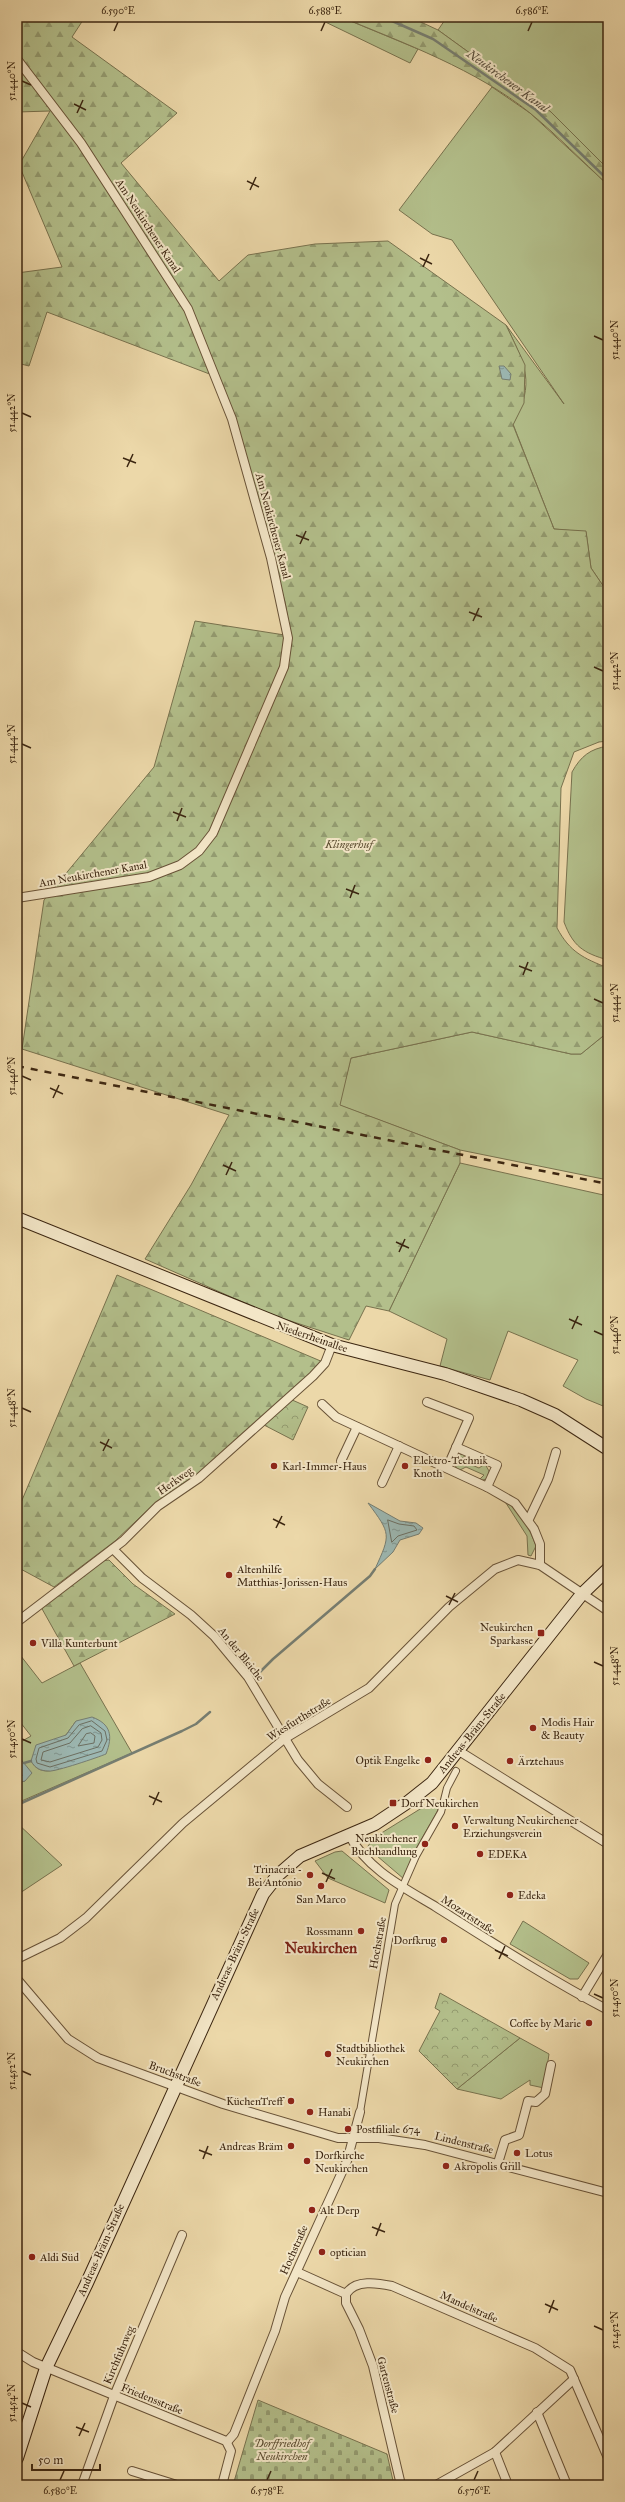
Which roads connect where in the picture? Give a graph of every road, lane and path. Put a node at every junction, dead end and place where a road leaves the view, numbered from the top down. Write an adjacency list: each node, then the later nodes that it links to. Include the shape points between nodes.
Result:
1 (17, 59): 2 (street, Am Neukirchener Kanal, via 81,144 188,309 232,420 271,558 288,638 281,674 213,833 199,852 180,865 149,877)
2 (17, 898)
3 (17, 1218): 4 (main road, Niederrheinallee)
4 (332, 1345): 10 (main road, Niederrheinallee, via 445,1374 521,1400 555,1415); 17 (street, Herkweg, via 325,1364 313,1376 199,1478 158,1506)
5 (427, 1402): 9 (street, via 469,1418)
6 (322, 1404): 7 (street, via 336,1417)
7 (357, 1427): 8 (street); 12 (street)
8 (398, 1446): 13 (street); 14 (street)
9 (456, 1447): 13 (street); 15 (street, via 497,1465)
10 (608, 1449)
11 (556, 1452): 16 (street, via 548,1479)
12 (341, 1461)
13 (447, 1468): 15 (street)
14 (382, 1483)
15 (487, 1487): 16 (street, via 515,1502)
16 (530, 1520): 18 (street, via 540,1544)
17 (113, 1549): 22 (street, Herkweg); 23 (street, An der Bleiche, via 142,1578 191,1614 214,1636 248,1677)
18 (540, 1565): 20 (street, Wiesfurthstraße); 23 (street, Wiesfurthstraße, via 518,1560 495,1568 449,1607 370,1688)
19 (608, 1569): 20 (main road, Andreas-Bräm-Straße)
20 (582, 1594): 21 (street, Wiesfurthstraße); 24 (main road, Andreas-Bräm-Straße)
21 (608, 1611)
22 (17, 1622)
23 (284, 1739): 26 (street, An der Bleiche, via 318,1784); 31 (street, Wiesfurthstraße, via 183,1823 86,1918 60,1938)
24 (459, 1751): 27 (main road, Andreas-Bräm-Straße, via 432,1783 408,1802 375,1824); 28 (street)
25 (456, 1771): 29 (street, Hochstraße, via 447,1788 441,1812)
26 (347, 1807)
27 (348, 1835): 29 (street, Mozartstraße, via 358,1852); 38 (main road, Andreas-Bräm-Straße, via 300,1856 278,1875 263,1894)
28 (608, 1844)
29 (401, 1888): 33 (street, Mozartstraße); 36 (street, Hochstraße, via 395,1904)
30 (608, 1954): 33 (street)
31 (17, 1959)
32 (17, 1979): 38 (street, Bruchstraße, via 73,2043 98,2058)
33 (582, 1997): 34 (street, Mozartstraße)
34 (608, 2010)
35 (355, 2048): 36 (street)
36 (370, 2052): 39 (street, Hochstraße)
37 (551, 2065): 41 (street, Lindenstraße, via 545,2094 536,2102 528,2101 519,2135 505,2140)
38 (176, 2085): 40 (street, Bruchstraße, via 237,2109 271,2119 338,2138); 47 (main road, Andreas-Bräm-Straße)
39 (360, 2112): 40 (street, Hochstraße)
40 (354, 2137): 41 (street, Lindenstraße, via 425,2145); 44 (street, Hochstraße, via 347,2161)
41 (498, 2164): 42 (street, Lindenstraße)
42 (608, 2193)
43 (182, 2235): 49 (street, Kirchfuhrweg)
44 (297, 2272): 45 (street); 51 (street, Hochstraße, via 234,2434)
45 (346, 2294): 48 (street, Mandelstraße, via 349,2289 359,2285 376,2283 392,2286 535,2348 565,2365); 59 (street, Gartenstraße, via 346,2303 359,2328 373,2366)
46 (17, 2352): 47 (street, Friedensstraße)
47 (46, 2368): 49 (street, Friedensstraße); 53 (main road, Andreas-Bräm-Straße)
48 (574, 2379): 50 (street); 54 (street, Mandelstraße)
49 (114, 2396): 51 (street, Friedensstraße); 56 (street, Kirchfuhrweg)
50 (537, 2412): 52 (street); 62 (street)
51 (227, 2442): 58 (street, via 231,2451)
52 (495, 2452): 60 (street); 61 (street)
53 (17, 2458)
54 (608, 2458)
55 (132, 2471): 57 (street)
56 (82, 2485)
57 (177, 2485)
58 (222, 2485)
59 (401, 2485)
60 (436, 2485)
61 (508, 2485)
62 (568, 2485)

